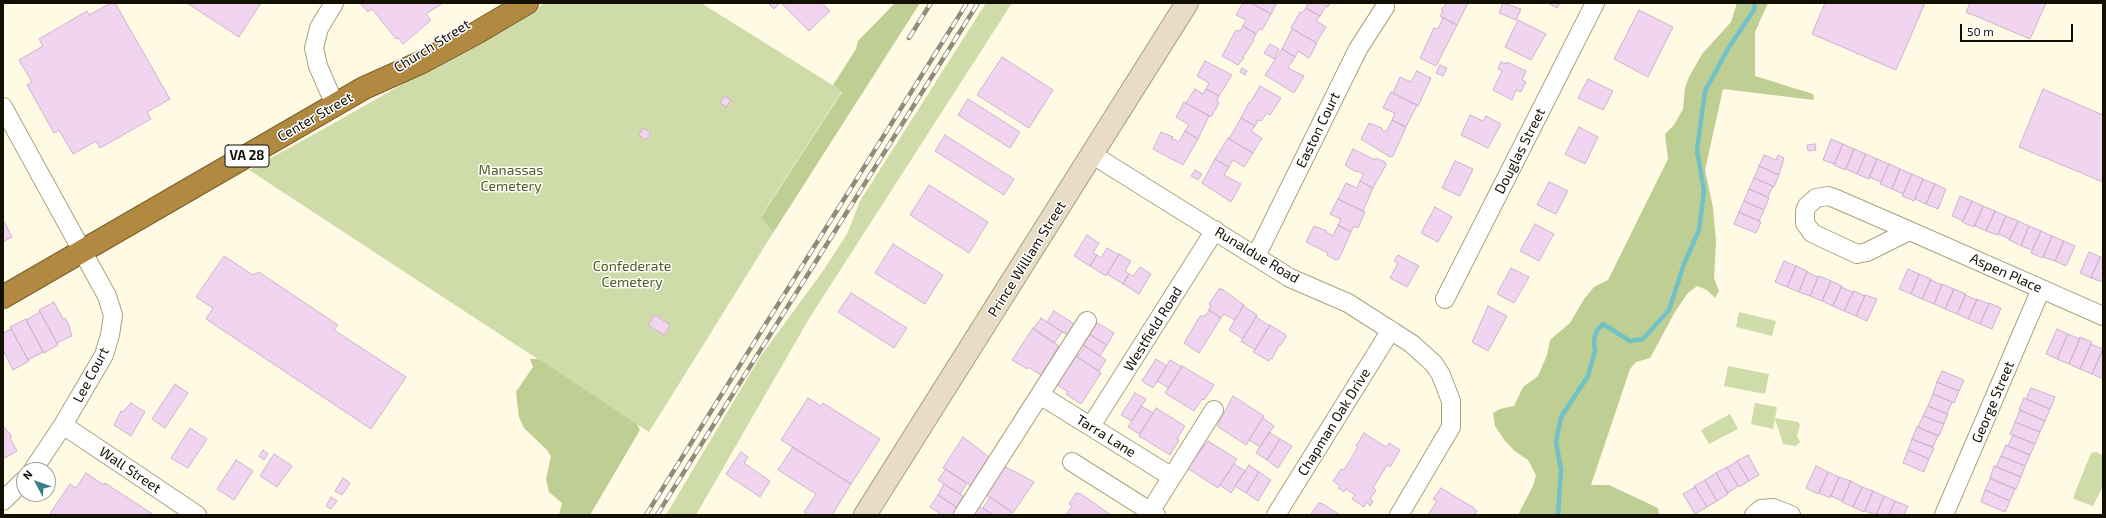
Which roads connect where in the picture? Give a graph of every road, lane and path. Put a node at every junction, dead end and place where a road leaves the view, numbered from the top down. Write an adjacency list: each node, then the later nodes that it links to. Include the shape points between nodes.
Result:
1 (334, 3): 8 (street, via 319,28 314,48 318,66)
2 (500, 3): 7 (highway, Church Street / VA 28)
3 (527, 3): 7 (highway, Center Street / VA 28, via 422,62)
4 (1187, 3): 10 (street, Prince William Street)
5 (1595, 3): 17 (street, Douglas Street)
6 (1385, 8): 14 (street, Easton Court, via 1358,49)
7 (364, 88): 8 (highway, Center Street / VA 28)
8 (335, 105): 13 (highway, Center Street / VA 28)
9 (3, 107): 13 (street, Lee Court)
10 (1093, 154): 11 (street, Runaldue Road); 32 (street, Prince William Street)
11 (1215, 230): 14 (street, Runaldue Road); 24 (street, Westfield Road)
12 (1909, 231): 12 (street, Aspen Place, via 1867,252 1857,254 1812,233 1805,223 1805,211 1815,199 1828,196); 15 (street, Aspen Place)
13 (83, 251): 16 (highway, Center Street / VA 28); 23 (street, Lee Court, via 107,296 113,315 112,324 104,355)
14 (1256, 256): 20 (street, Runaldue Road, via 1290,278 1348,303)
15 (2041, 289): 18 (street, Aspen Place); 38 (street, George Street)
16 (3, 297)
17 (1445, 299)
18 (2103, 316)
19 (1087, 321): 21 (street)
20 (1391, 330): 34 (street, Chapman Oak Drive); 35 (street, Runaldue Road, via 1425,355 1441,375 1453,408 1450,433)
21 (1040, 395): 24 (street, Tarra Lane); 33 (street)
22 (1214, 410): 27 (street)
23 (63, 426): 25 (street, Lee Court); 31 (street, Wall Street)
24 (1091, 426): 27 (street, Tarra Lane)
25 (38, 462)
26 (1072, 462): 30 (street)
27 (1172, 477): 30 (street)
28 (16, 488): 29 (street)
29 (3, 501)
30 (1152, 514)
31 (197, 515)
32 (866, 515)
33 (963, 515)
34 (1276, 515)
35 (1399, 515)
36 (1754, 515): 37 (street, via 1767,508)
37 (1791, 515)
38 (1944, 515)

